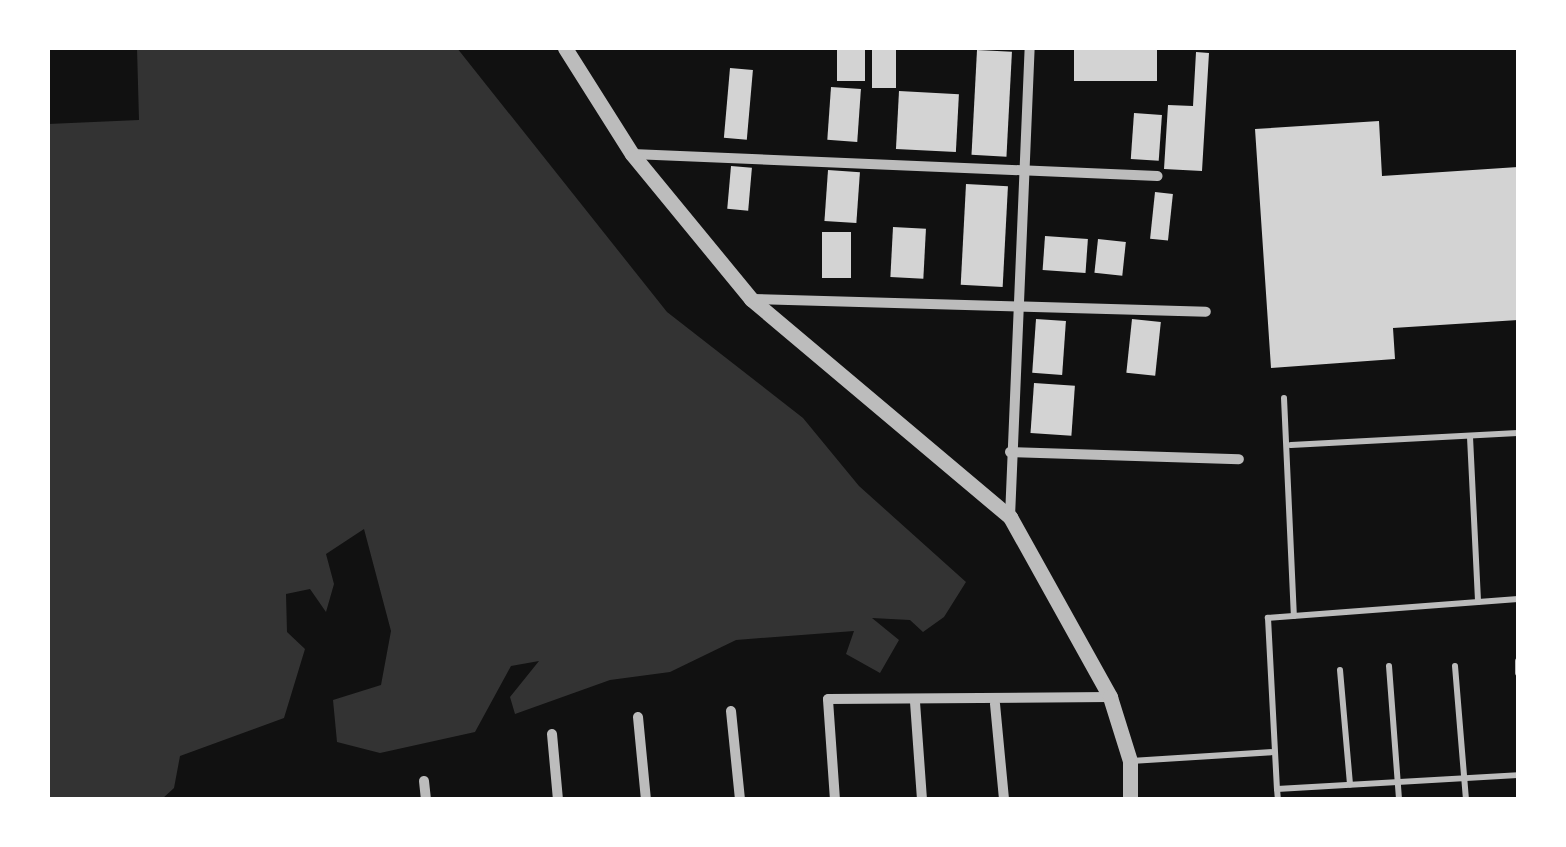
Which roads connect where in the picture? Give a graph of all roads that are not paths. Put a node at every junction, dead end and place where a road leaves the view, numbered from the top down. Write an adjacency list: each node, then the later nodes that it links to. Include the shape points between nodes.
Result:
1 (565, 48): 3 (street)
2 (1030, 48): 4 (street)
3 (632, 154): 4 (street); 6 (street)
4 (1024, 170): 5 (street); 7 (street)
5 (1158, 176)
6 (750, 298): 7 (street); 15 (street)
7 (1017, 304): 8 (street); 13 (street)
8 (1206, 312)
9 (1284, 398): 12 (lane)
10 (1518, 434): 11 (lane)
11 (1470, 437): 12 (lane); 17 (lane)
12 (1291, 445): 18 (lane)
13 (1010, 452): 14 (street); 15 (street)
14 (1239, 458)
15 (1010, 518): 24 (street)
16 (1518, 599): 17 (lane)
17 (1478, 602): 18 (lane)
18 (1294, 616): 30 (lane, via 1268,618)
19 (1518, 661): 23 (lane)
20 (1389, 666): 35 (lane)
21 (1456, 666): 33 (lane)
22 (1340, 670): 36 (lane)
23 (1518, 673)
24 (1110, 697): 26 (street); 31 (street)
25 (915, 702): 26 (street); 42 (street, via 828,699); 43 (street)
26 (995, 704): 44 (street)
27 (731, 711): 41 (street)
28 (638, 716): 40 (street)
29 (552, 734): 39 (street)
30 (1274, 752): 31 (lane); 37 (lane)
31 (1130, 761): 45 (street)
32 (1518, 775): 33 (lane)
33 (1464, 778): 35 (lane); 48 (lane)
34 (424, 782): 38 (street)
35 (1397, 782): 36 (lane); 47 (lane)
36 (1350, 785): 37 (lane)
37 (1277, 789): 46 (lane)
38 (426, 800)
39 (558, 800)
40 (646, 800)
41 (740, 800)
42 (835, 800)
43 (922, 800)
44 (1004, 800)
45 (1130, 800)
46 (1278, 800)
47 (1399, 800)
48 (1466, 800)

